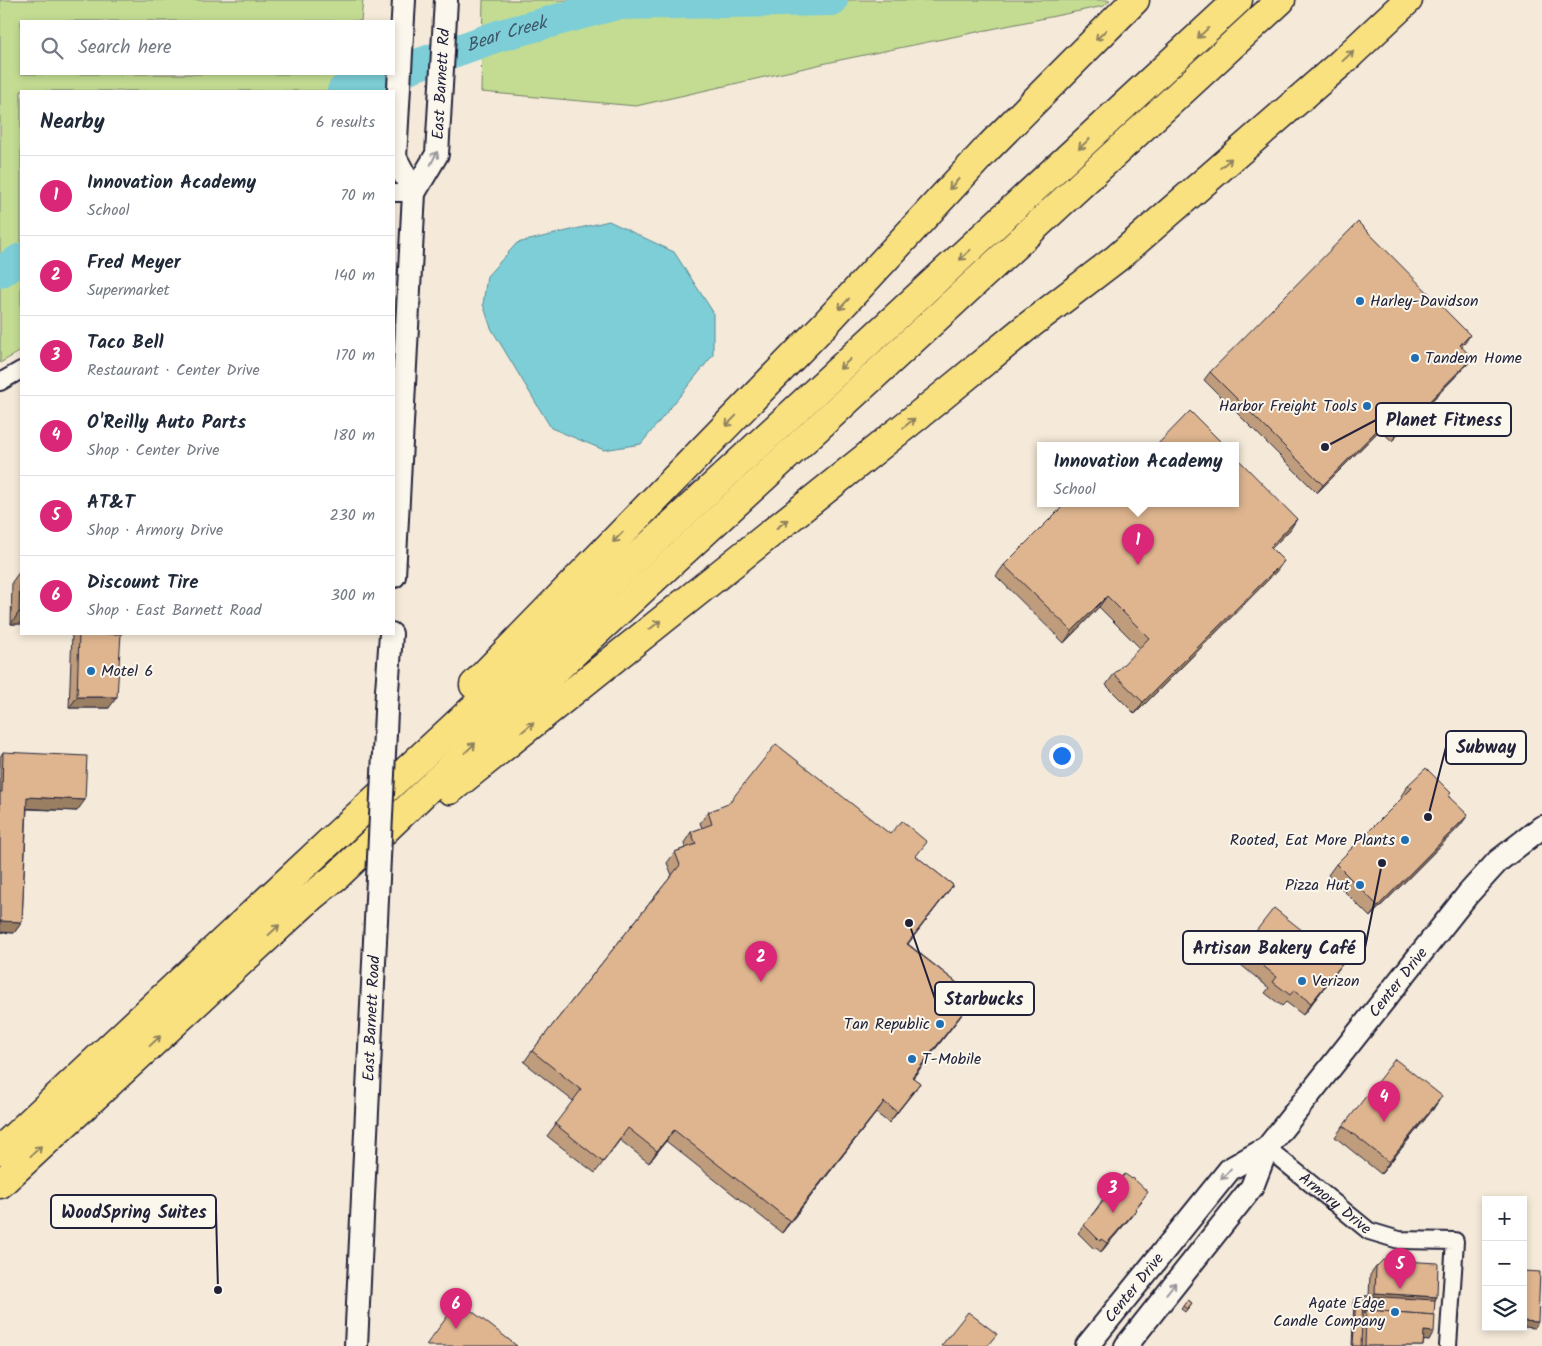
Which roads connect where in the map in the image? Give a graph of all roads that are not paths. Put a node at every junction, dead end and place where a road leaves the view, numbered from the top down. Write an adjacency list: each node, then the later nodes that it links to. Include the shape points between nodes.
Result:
1 (404, 0): 7 (main road, via 395,157)
2 (446, 0): 7 (main road, East Barnett Rd, one-way to 2, via 437,154)
3 (1136, 0): 13 (highway, one-way to 13, via 987,149 826,323 478,680)
4 (1238, 0): 13 (highway, one-way to 13)
5 (1281, 0): 14 (highway, one-way to 5)
6 (1408, 0): 14 (highway, one-way to 6, via 439,799 1117,258 1341,63)
7 (404, 193): 10 (main road, East Barnett Rd)
8 (20, 371): 9 (street)
9 (0, 382)
10 (395, 538)
11 (390, 635): 18 (main road, East Barnett Road, bridge)
12 (1542, 827): 15 (main road, Center Drive, via 1498,861 1468,894)
13 (340, 832): 16 (highway)
14 (338, 875): 17 (highway, one-way to 14)
15 (1267, 1148): 19 (main road, Center Drive, one-way to 19, via 1230,1168); 20 (main road, Center Drive, one-way to 15, via 1252,1186); 21 (street, Armory Drive, via 1369,1231 1399,1240 1455,1241)
16 (0, 1150)
17 (0, 1184)
18 (356, 1346)
19 (1087, 1346)
20 (1126, 1346)
21 (1448, 1346)

